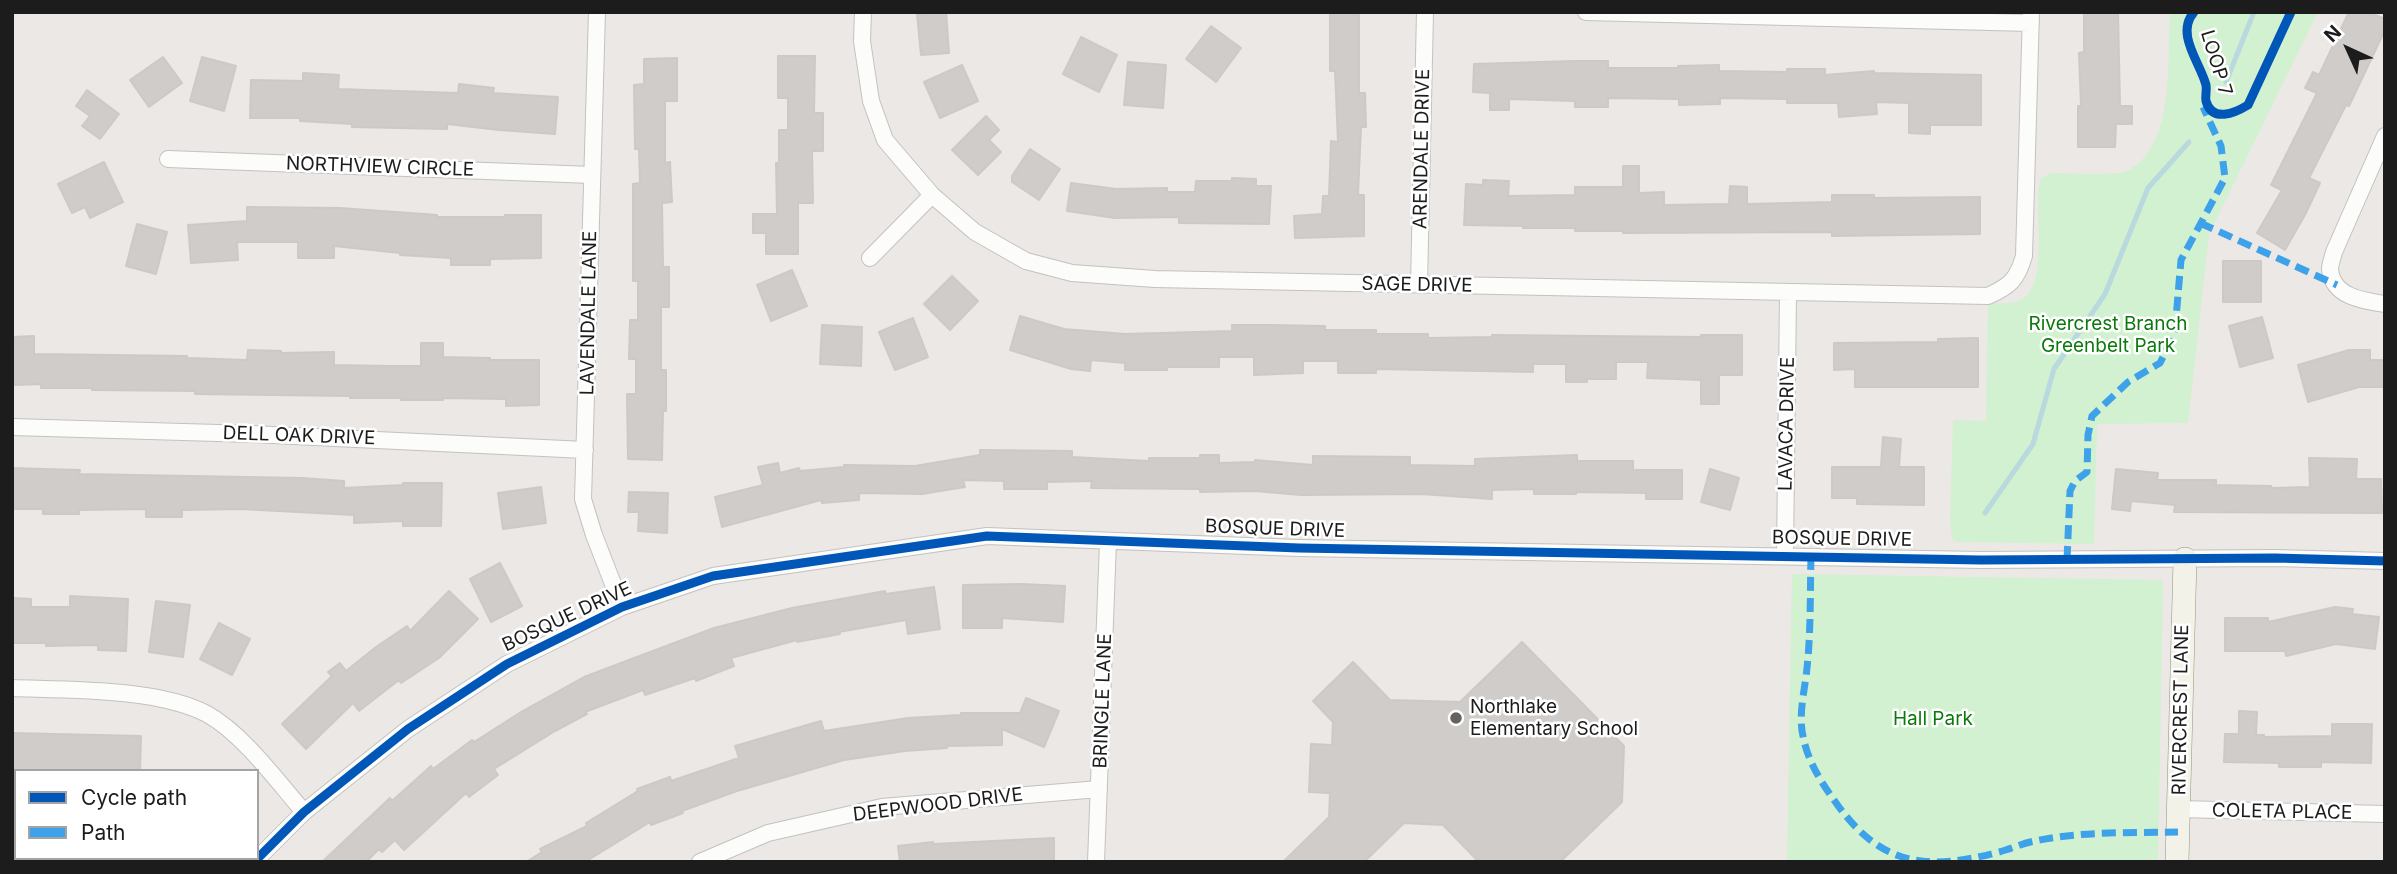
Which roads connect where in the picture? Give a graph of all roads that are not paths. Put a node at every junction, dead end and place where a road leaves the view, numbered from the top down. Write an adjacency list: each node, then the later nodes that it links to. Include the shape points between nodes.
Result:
1 (597, 12): 8 (street, LAVENDALE LANE)
2 (863, 12): 9 (street, SAGE DRIVE, via 862,41 871,101 882,131)
3 (1425, 12): 11 (street, ARENDALE DRIVE)
4 (1586, 12): 5 (street)
5 (2031, 18): 12 (street, SAGE DRIVE, via 2024,256 2020,271 2007,288 1988,296)
6 (2385, 136): 13 (street, via 2330,270 2346,295)
7 (168, 159): 8 (street, NORTHVIEW CIRCLE)
8 (592, 175): 15 (street, LAVENDALE LANE)
9 (932, 195): 10 (street); 11 (street, SAGE DRIVE, via 975,232 1026,261 1072,273)
10 (870, 258)
11 (1419, 285): 12 (street, SAGE DRIVE)
12 (1788, 293): 17 (street, LAVACA DRIVE)
13 (2385, 304)
14 (12, 427): 15 (street, DELL OAK DRIVE)
15 (585, 450): 20 (street, LAVENDALE LANE, via 583,499)
16 (1108, 541): 17 (street, BOSQUE DRIVE); 20 (street, BOSQUE DRIVE, via 987,536 713,576); 22 (street, BRINGLE LANE)
17 (1785, 555): 18 (street, BOSQUE DRIVE)
18 (2185, 559): 19 (street, BOSQUE DRIVE); 23 (street, RIVERCREST LANE)
19 (2385, 561)
20 (621, 607): 24 (street, BOSQUE DRIVE, via 507,664 408,729)
21 (12, 688): 24 (street, via 151,696 206,714 246,745)
22 (1099, 789): 27 (street, DEEPWOOD DRIVE, via 882,807 768,834); 28 (street, BRINGLE LANE)
23 (2179, 809): 25 (street, COLETA PLACE); 29 (street, RIVERCREST LANE)
24 (304, 812): 26 (street, BOSQUE DRIVE)
25 (2385, 814)
26 (259, 857)
27 (700, 862)
28 (1096, 862)
29 (2177, 862)

